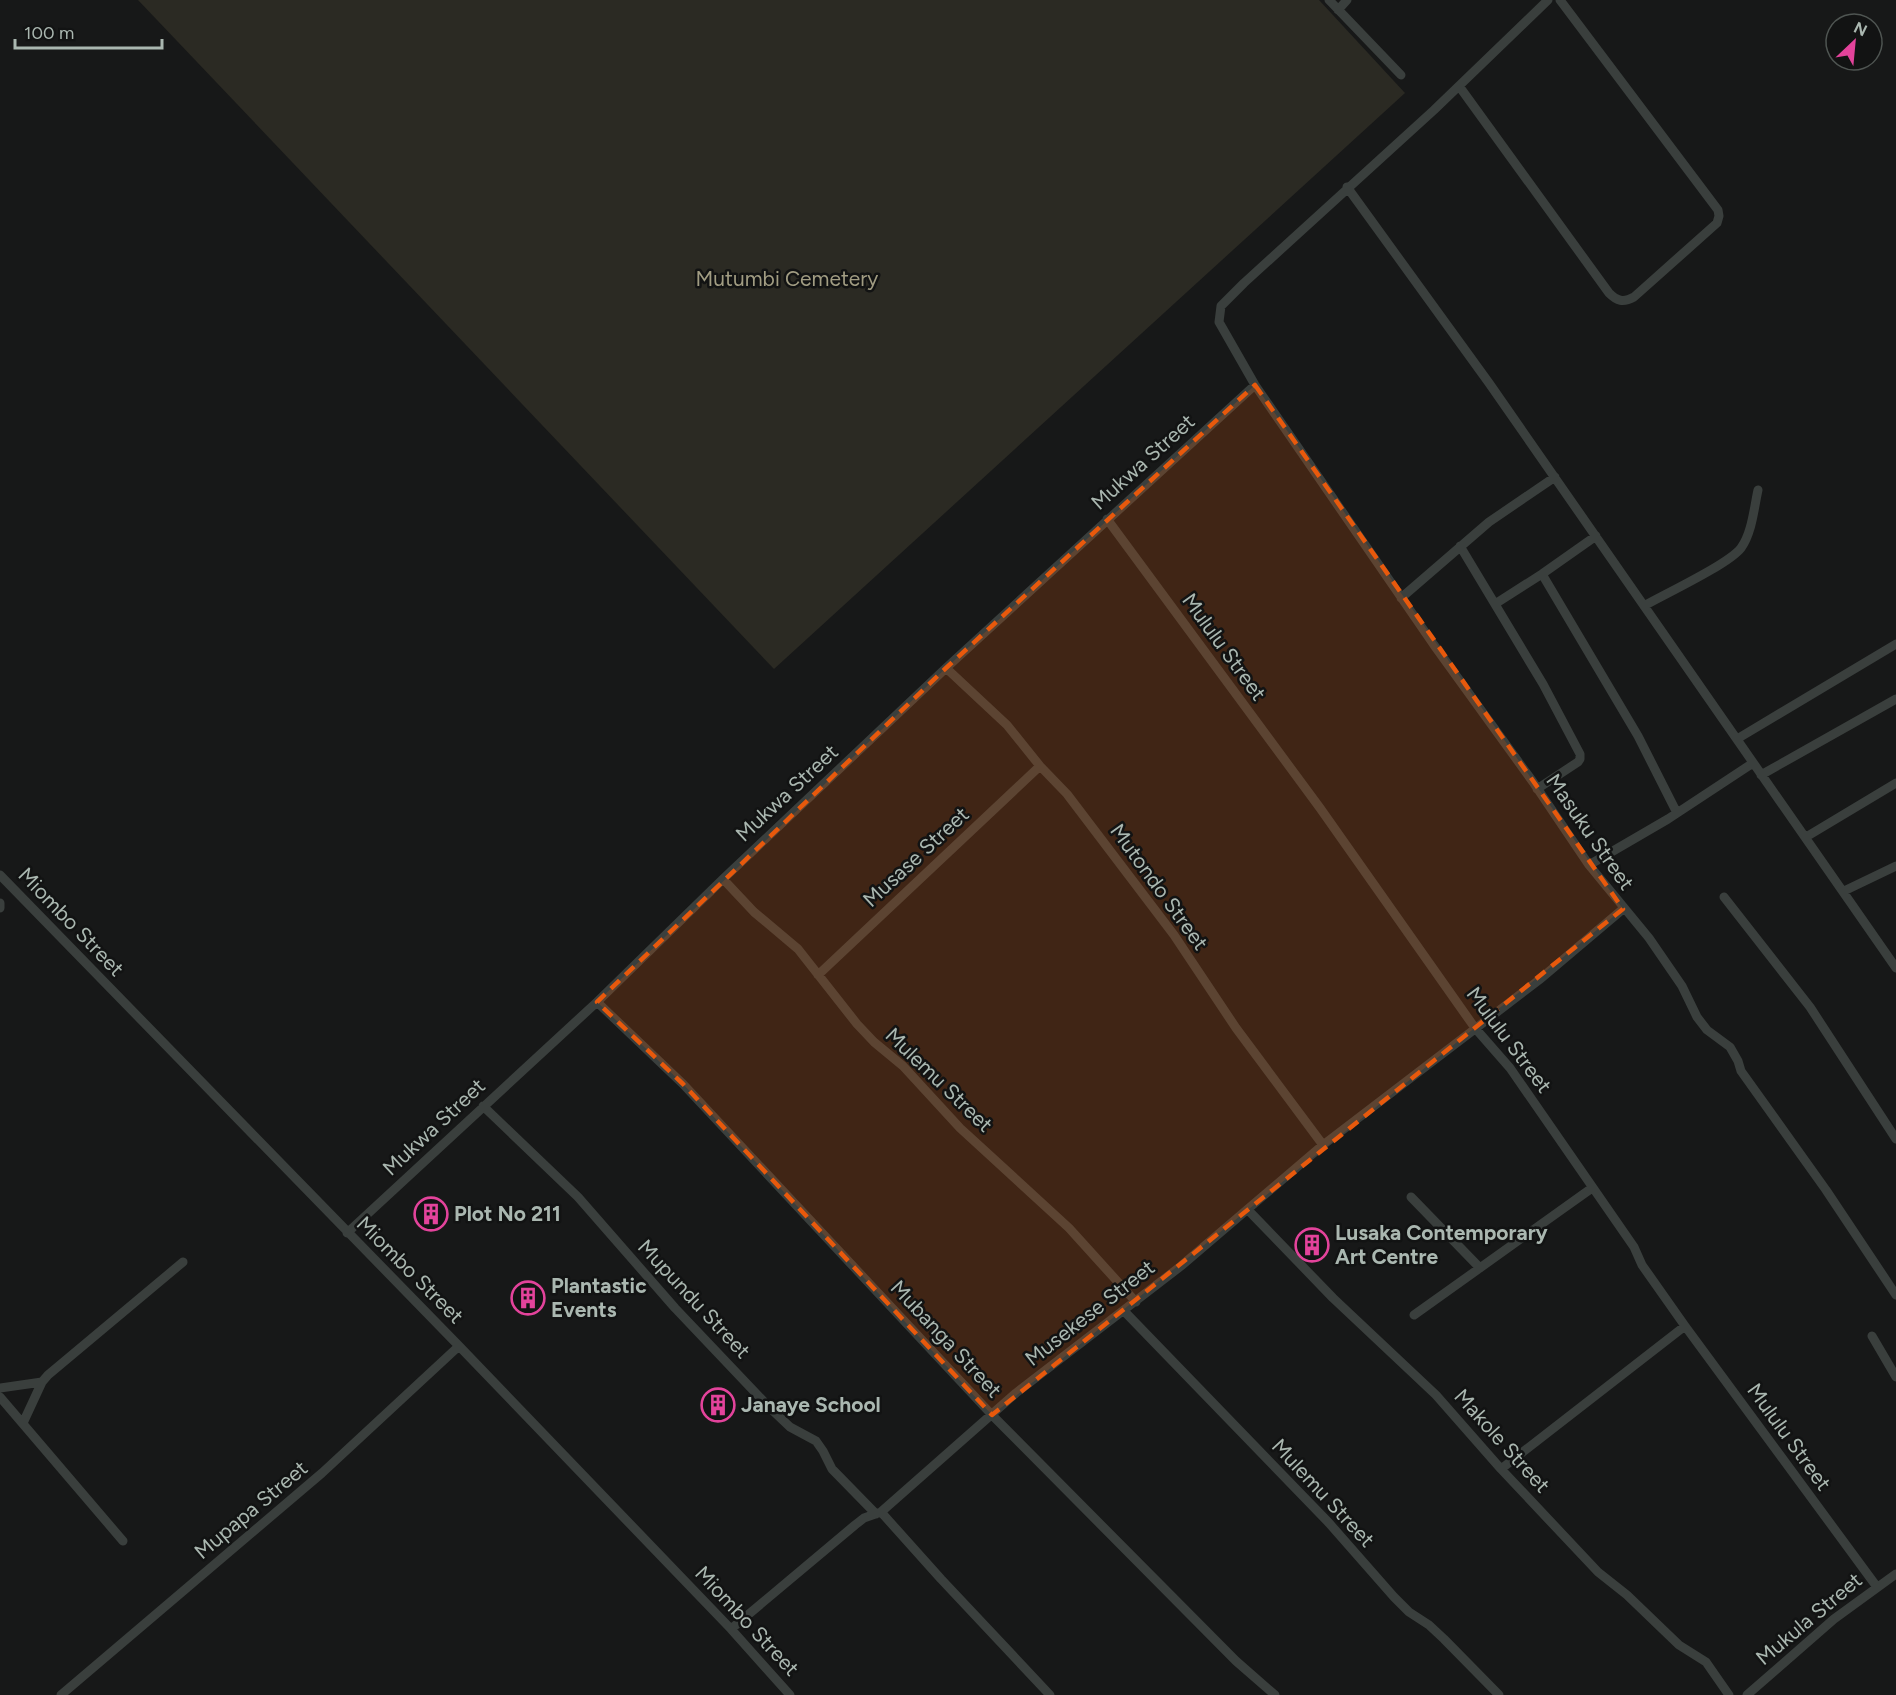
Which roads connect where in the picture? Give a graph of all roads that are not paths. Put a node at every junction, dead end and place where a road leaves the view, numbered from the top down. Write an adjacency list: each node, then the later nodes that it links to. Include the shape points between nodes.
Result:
1 (1329, 0): 5 (street)
2 (1347, 0): 5 (street)
3 (1548, 0): 7 (street, Masuku Street)
4 (1560, 0): 7 (street, via 1718,210 1717,224 1634,297 1621,301 1610,293)
5 (1338, 10): 6 (street)
6 (1401, 75)
7 (1459, 86): 8 (street, Masuku Street)
8 (1347, 187): 9 (street, Masuku Street, via 1221,306 1219,322); 10 (street)
9 (1256, 385): 12 (street, Mukwa Street); 16 (street, Masuku Street)
10 (1555, 477): 13 (street); 14 (street)
11 (1758, 490): 18 (street, via 1740,549)
12 (1107, 519): 20 (street, Mukwa Street); 42 (street, Mululu Street, via 1320,808)
13 (1596, 536): 15 (street); 18 (street)
14 (1461, 546): 16 (street); 17 (street)
15 (1542, 574): 17 (street); 28 (street, via 1638,736)
16 (1401, 598): 27 (street, Masuku Street)
17 (1495, 604): 27 (street, via 1544,684 1580,754 1578,762)
18 (1644, 606): 22 (street)
19 (1896, 644): 22 (street)
20 (946, 668): 24 (street, Mutondo Street, via 1007,725); 33 (street, Mukwa Street)
21 (1896, 699): 25 (street)
22 (1737, 739): 23 (street)
23 (1753, 763): 25 (street); 28 (street)
24 (1040, 766): 40 (street, Musase Street); 45 (street, Mutondo Street, via 1067,794 1153,908)
25 (1761, 775): 29 (street)
26 (1896, 783): 29 (street)
27 (1538, 789): 30 (street, Masuku Street)
28 (1677, 813): 30 (street)
29 (1806, 837): 34 (street)
30 (1589, 866): 38 (street, Masuku Street)
31 (1896, 866): 34 (street)
32 (0, 875): 49 (street, Miombo Street)
33 (723, 879): 40 (street, Mulemu Street, via 798,949); 41 (street, Mukwa Street)
34 (1844, 891): 39 (street)
35 (1725, 897): 44 (street, via 1810,1007)
36 (0, 903): 37 (street)
37 (0, 908)
38 (1623, 909): 42 (street, Musekese Street); 52 (street, Masuku Street, via 1649,938 1707,1030 1730,1047 1741,1071 1827,1190)
39 (1895, 964)
40 (818, 975): 53 (street, Mulemu Street, via 868,1036 1069,1228)
41 (597, 1002): 43 (street, Mukwa Street); 63 (street, Mubanga Street, via 683,1084)
42 (1475, 1028): 45 (street, Musekese Street); 46 (street, Mululu Street, via 1510,1068)
43 (483, 1106): 49 (street, Mukwa Street); 66 (street, Mupundu Street, via 578,1197 770,1408 790,1427 816,1441 832,1469)
44 (1896, 1139)
45 (1323, 1145): 48 (street, Musekese Street)
46 (1592, 1188): 51 (street); 56 (street, Mululu Street)
47 (1411, 1197): 51 (street)
48 (1248, 1210): 53 (street, Musekese Street); 65 (street, Makole Street, via 1333,1298 1436,1395)
49 (347, 1233): 58 (street, Miombo Street)
50 (183, 1262): 60 (street)
51 (1480, 1268): 55 (street)
52 (1896, 1295)
53 (1136, 1302): 54 (street, Musekese Street)
54 (1124, 1311): 63 (street, Musekese Street); 75 (street, Mulemu Street, via 1329,1523 1394,1598 1429,1624)
55 (1414, 1315)
56 (1685, 1326): 65 (street); 69 (street, Mululu Street)
57 (1872, 1336): 59 (street)
58 (459, 1346): 70 (street, Miombo Street); 71 (street, Mupapa Street, via 322,1473)
59 (1896, 1377)
60 (42, 1382): 61 (street); 64 (street)
61 (0, 1388)
62 (0, 1397): 64 (street)
63 (992, 1415): 66 (street, Musekese Street); 74 (street, Mubanga Street, via 1236,1661)
64 (23, 1423): 67 (street)
65 (1500, 1469): 76 (street, Makole Street, via 1598,1572 1679,1645 1706,1662)
66 (878, 1513): 70 (street, Musekese Street, via 855,1525); 73 (street, Mupundu Street)
67 (123, 1541)
68 (1896, 1574): 69 (street, Mukula Street)
69 (1877, 1587): 77 (street, Mukula Street)
70 (731, 1629): 72 (street, Miombo Street)
71 (61, 1695)
72 (790, 1695)
73 (1050, 1695)
74 (1275, 1695)
75 (1499, 1695)
76 (1729, 1695)
77 (1747, 1695)

